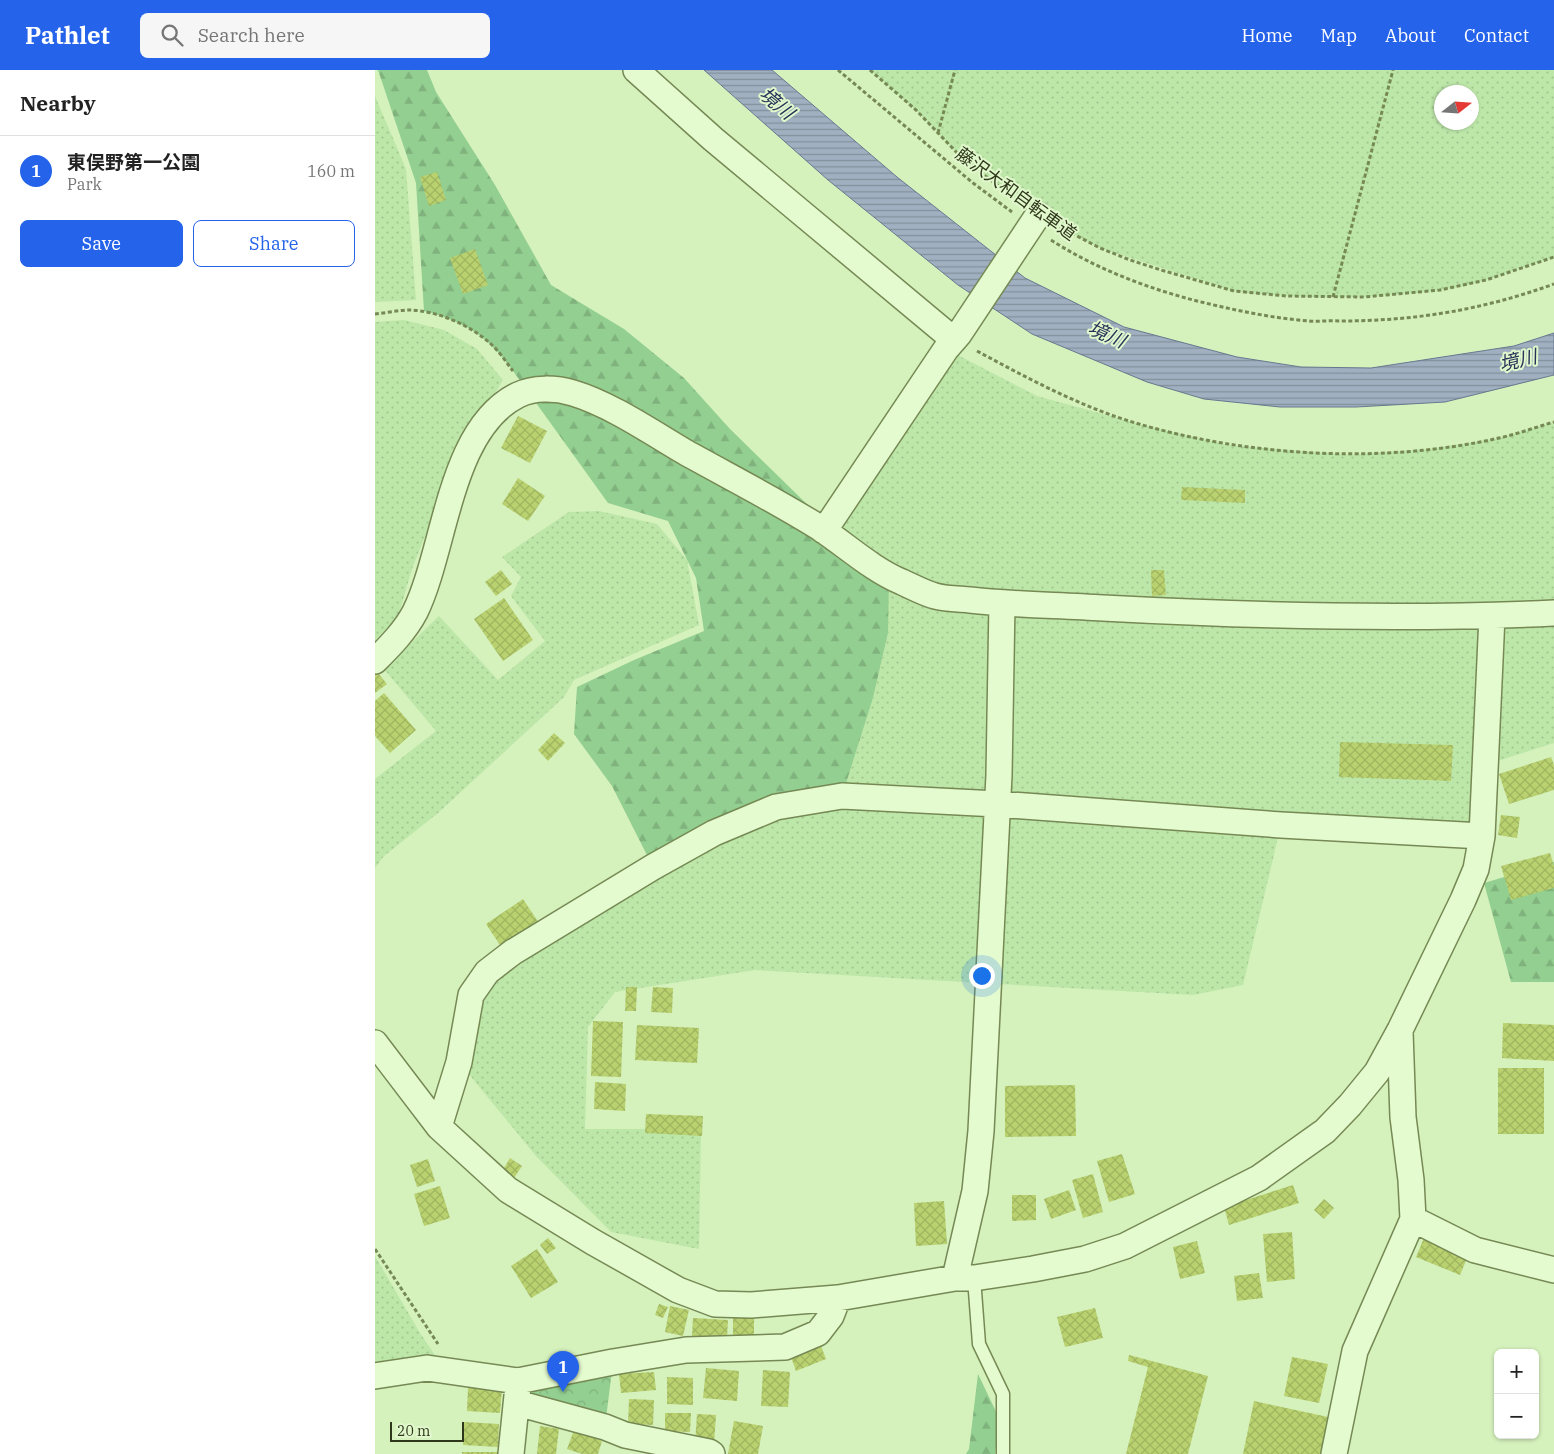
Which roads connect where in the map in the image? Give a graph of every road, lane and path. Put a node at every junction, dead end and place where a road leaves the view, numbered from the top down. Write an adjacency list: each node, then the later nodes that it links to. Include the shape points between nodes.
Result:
1 (636, 70): 12 (street, via 713,139)
2 (838, 70): 7 (path, 藤沢大和自転車道, via 973,183)
3 (870, 70): 6 (path)
4 (955, 70): 6 (path)
5 (1393, 70): 10 (path)
6 (938, 133): 7 (path)
7 (1032, 225): 9 (path, 藤沢大和自転車道, via 1069,252 1156,289 1246,313 1285,319 1366,321 1440,314 1497,303); 10 (path, via 1216,286 1258,294); 12 (street)
8 (1554, 257): 10 (path, via 1486,280 1440,290)
9 (1554, 284)
10 (1333, 297)
11 (375, 314): 13 (path, via 424,311 476,332 492,344)
12 (957, 337): 14 (path, via 1026,377 1097,409 1139,424 1227,445 1348,455 1429,449 1500,438); 15 (street)
13 (527, 391): 15 (street, via 553,389 597,402); 19 (street, via 515,396 490,416 463,461 417,607 399,636)
14 (1554, 422)
15 (824, 531): 16 (street, via 889,576 936,596)
16 (1002, 603): 18 (street, via 1237,615); 20 (street)
17 (1554, 613): 18 (street)
18 (1492, 616): 21 (street)
19 (375, 661)
20 (997, 804): 21 (street, via 1271,825); 24 (street, via 842,796 776,807 714,833 653,867 513,952 487,972 471,995 459,1062); 28 (street, via 981,1131)
21 (1482, 836): 22 (street, via 1476,869 1463,900)
22 (1400, 1030): 25 (street, via 1403,1117); 28 (street, via 1377,1072 1350,1105 1325,1131 1259,1178 1125,1246 1033,1270)
23 (375, 1043): 24 (street)
24 (439, 1127): 29 (street, via 507,1190 678,1290 715,1304 751,1305)
25 (1413, 1219): 27 (street, via 1475,1250); 37 (street, via 1355,1351)
26 (375, 1249): 30 (path)
27 (1554, 1270)
28 (965, 1278): 29 (street); 36 (lane, via 979,1344 1003,1394)
29 (838, 1298): 32 (street, via 831,1316 818,1333 785,1347 686,1350 613,1362)
30 (457, 1372): 31 (street, via 427,1368); 32 (street)
31 (375, 1376)
32 (517, 1392): 33 (street, via 605,1427); 34 (street)
33 (622, 1444): 35 (street)
34 (511, 1454)
35 (712, 1454)
36 (1003, 1454)
37 (1334, 1454)

